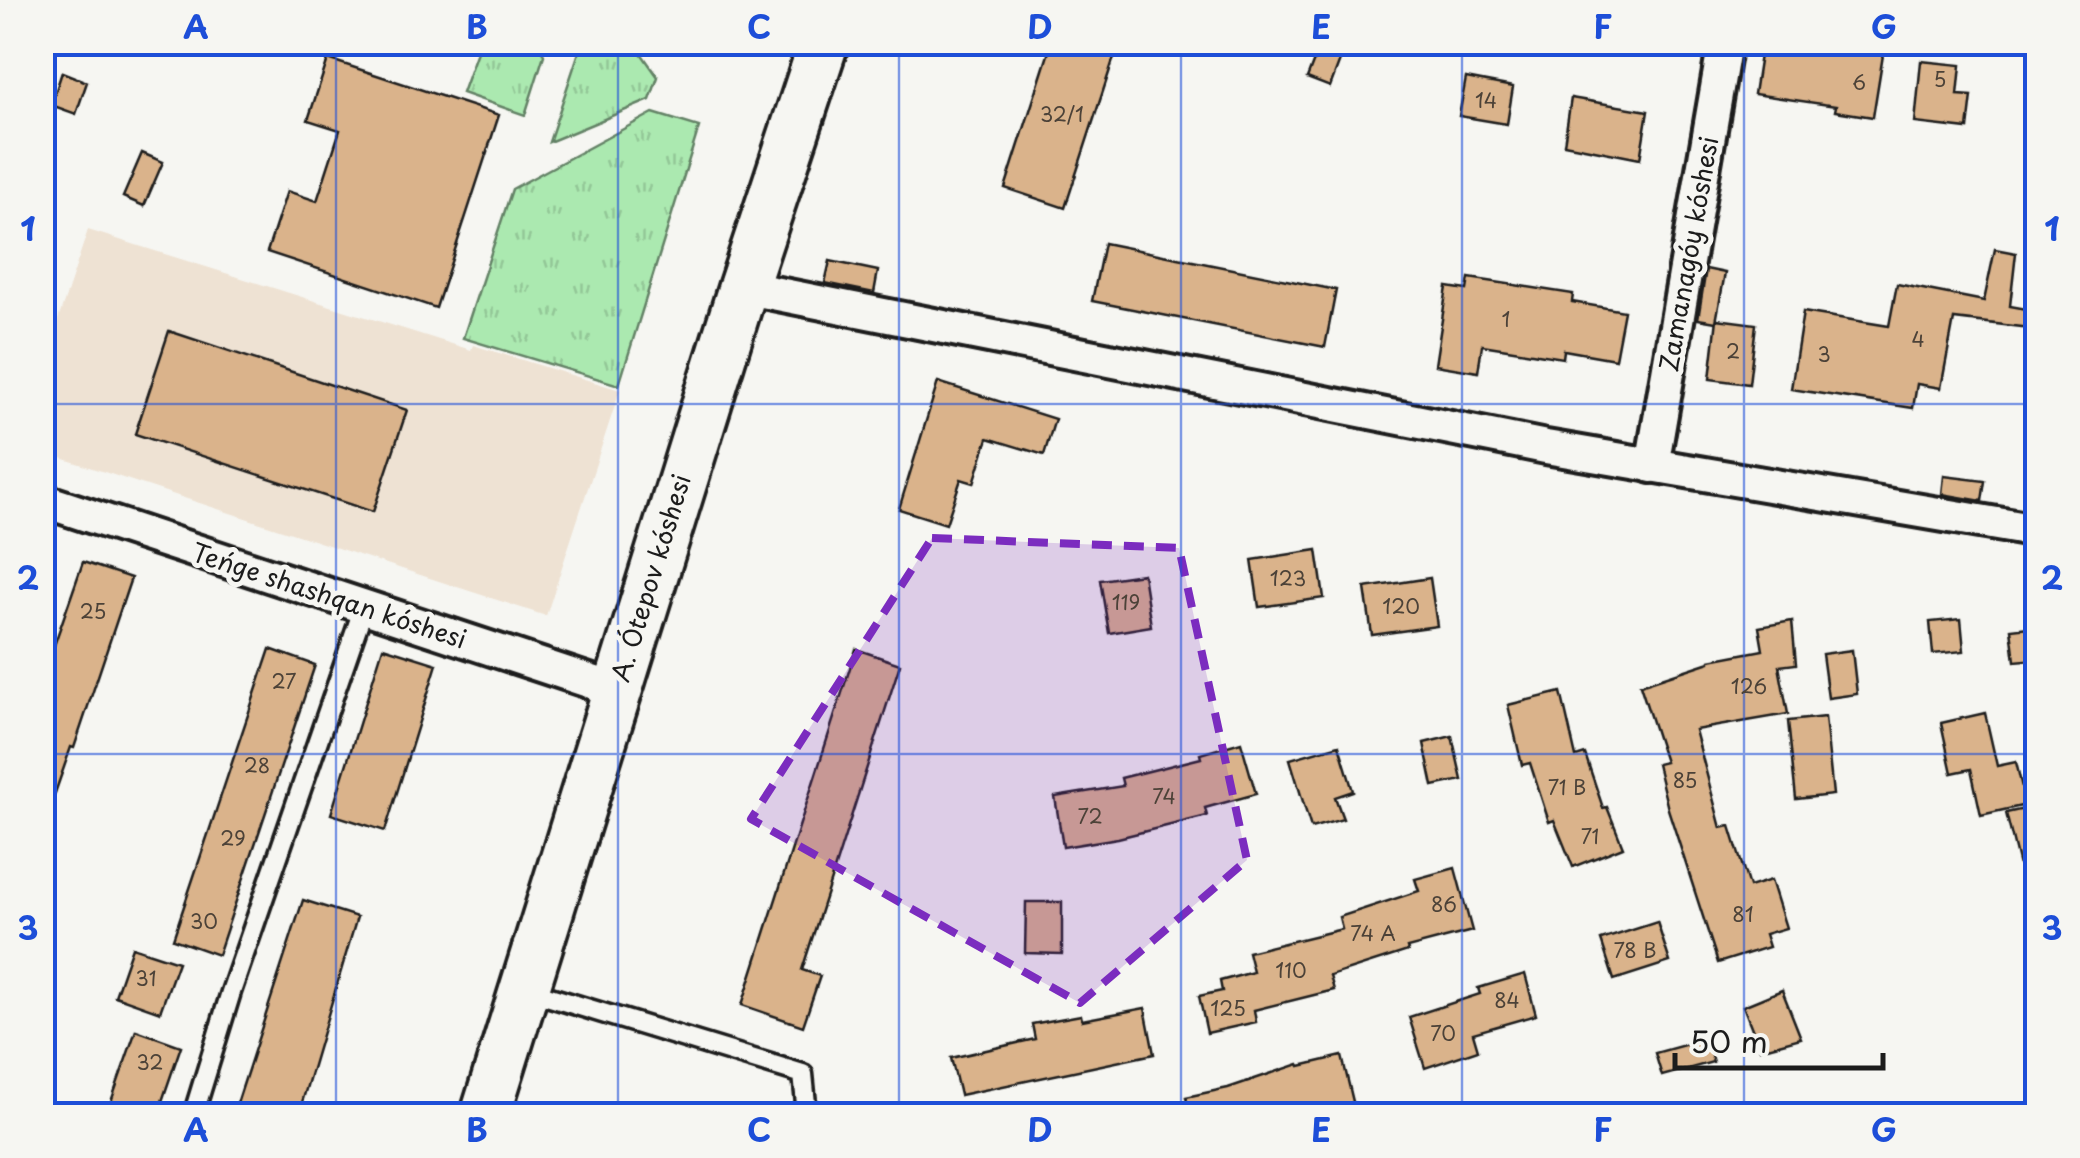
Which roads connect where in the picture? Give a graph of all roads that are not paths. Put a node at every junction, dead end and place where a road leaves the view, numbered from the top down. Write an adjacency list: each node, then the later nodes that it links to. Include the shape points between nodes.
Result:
1 (824, 42): 3 (main road, A. Ótepov kóshesi)
2 (1725, 42): 4 (street, Zamanagóy kóshesi)
3 (742, 287): 4 (street); 8 (main road, A. Ótepov kóshesi)
4 (1652, 466): 6 (street)
5 (43, 503): 7 (street, Teńge shashqan kóshesi)
6 (2038, 531)
7 (364, 607): 8 (street, Teńge shashqan kóshesi); 10 (lane)
8 (616, 690): 9 (main road, A. Ótepov kóshesi)
9 (526, 990): 11 (main road, A. Ótepov kóshesi); 12 (lane, via 803,1074)
10 (193, 1116)
11 (485, 1116)
12 (813, 1116)

